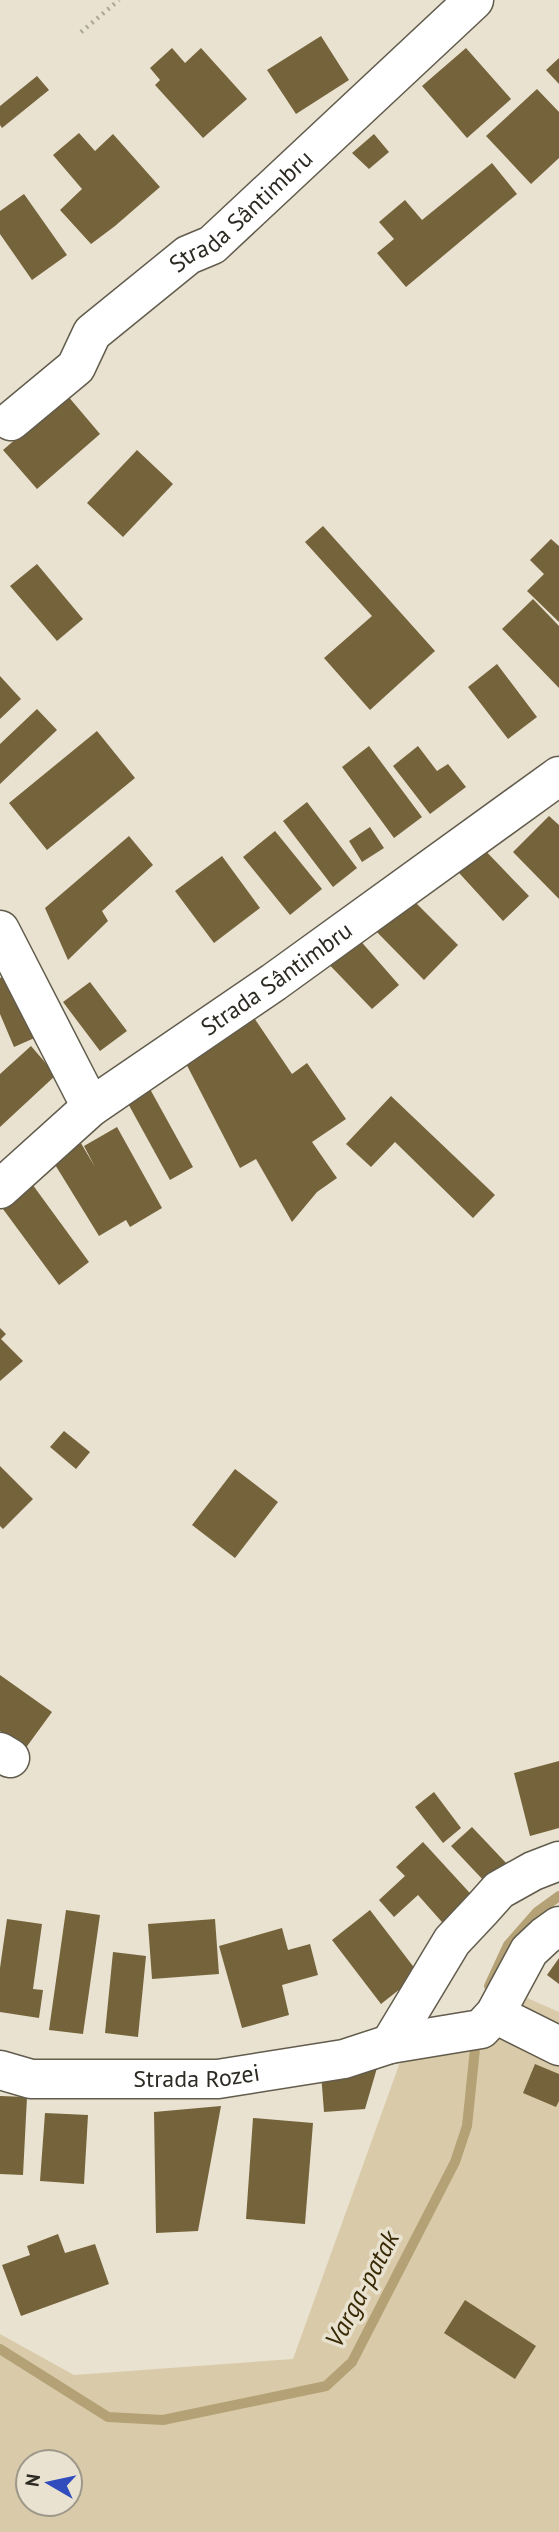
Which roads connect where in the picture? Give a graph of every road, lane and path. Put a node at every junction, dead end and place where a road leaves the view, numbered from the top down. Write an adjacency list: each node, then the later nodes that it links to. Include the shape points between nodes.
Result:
1 (119, 0): 3 (path)
2 (474, 0): 4 (street, Strada Sântimbru, via 212,245 188,255 92,333 76,367)
3 (80, 32)
4 (10, 421)
5 (559, 776): 7 (street, Strada Sântimbru, via 274,982)
6 (0, 930): 7 (street)
7 (91, 1107): 8 (street, Strada Sântimbru)
8 (0, 1189)
9 (559, 1861): 12 (street, via 499,1890 452,1941)
10 (559, 1926): 11 (street, via 529,1951)
11 (488, 2022): 12 (street, Strada Rozei, via 440,2037); 13 (street)
12 (390, 2044): 14 (street, Strada Rozei, via 344,2059 218,2079 32,2079)
13 (559, 2046)
14 (0, 2070)

